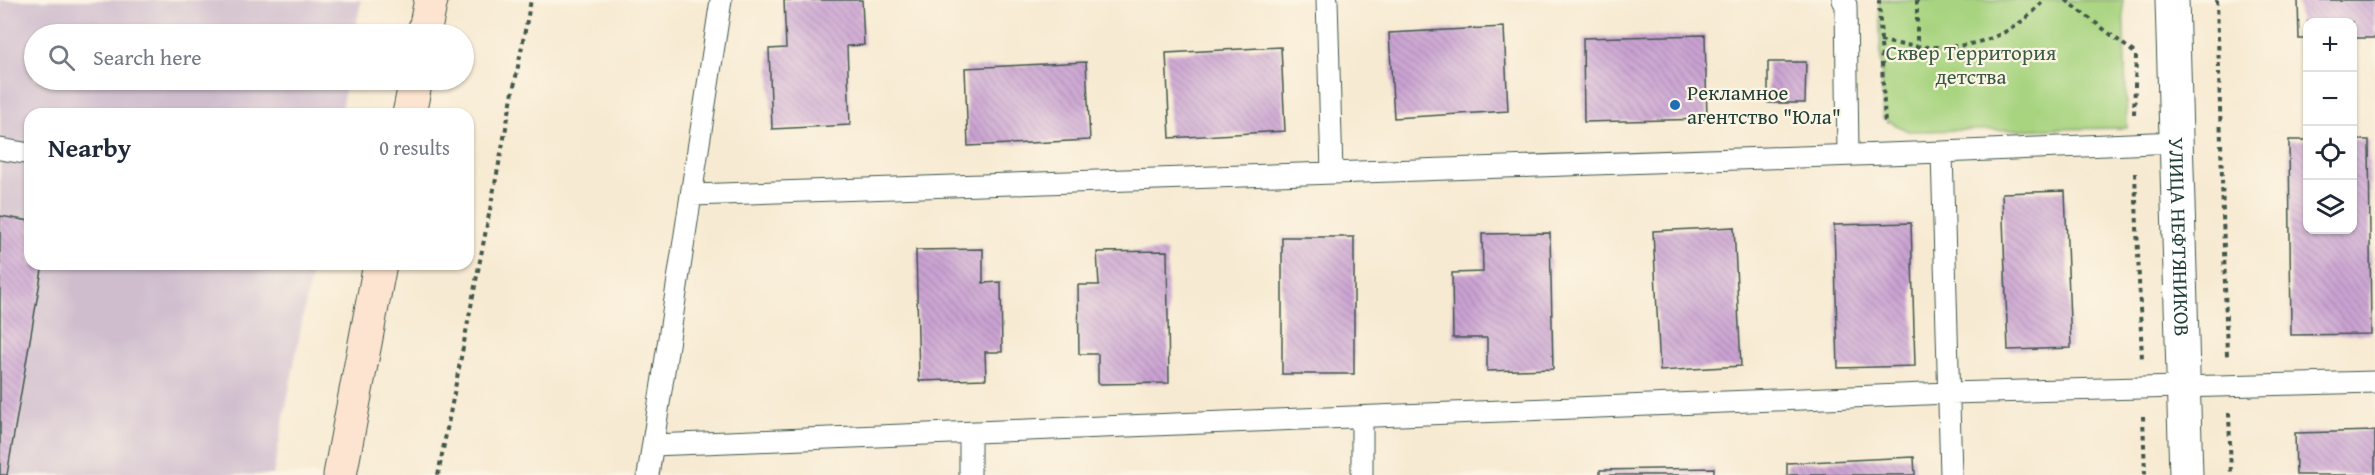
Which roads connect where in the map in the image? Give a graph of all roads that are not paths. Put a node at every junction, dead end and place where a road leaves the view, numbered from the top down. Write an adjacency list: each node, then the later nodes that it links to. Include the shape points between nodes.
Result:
1 (431, 0): 6 (main road)
2 (721, 0): 15 (lane)
3 (1327, 0): 14 (lane)
4 (1843, 0): 13 (lane)
5 (2172, 0): 9 (street, УЛИЦА НЕФТЯНИКОВ)
6 (426, 24)
7 (414, 90): 8 (main road)
8 (410, 108)
9 (2176, 142): 11 (lane); 18 (street, УЛИЦА НЕФТЯНИКОВ)
10 (0, 149): 12 (lane)
11 (1942, 152): 13 (lane); 19 (lane)
12 (24, 153)
13 (1848, 154): 14 (lane)
14 (1332, 172): 15 (lane)
15 (693, 195): 22 (lane)
16 (379, 270): 23 (main road)
17 (2375, 382): 18 (lane)
18 (2183, 388): 19 (lane); 28 (street, УЛИЦА НЕФТЯНИКОВ)
19 (1949, 393): 20 (lane); 27 (lane)
20 (1362, 418): 21 (lane); 26 (lane)
21 (970, 433): 22 (lane); 25 (lane)
22 (653, 445): 24 (lane)
23 (340, 475)
24 (648, 475)
25 (969, 475)
26 (1362, 475)
27 (1951, 475)
28 (2186, 475)

